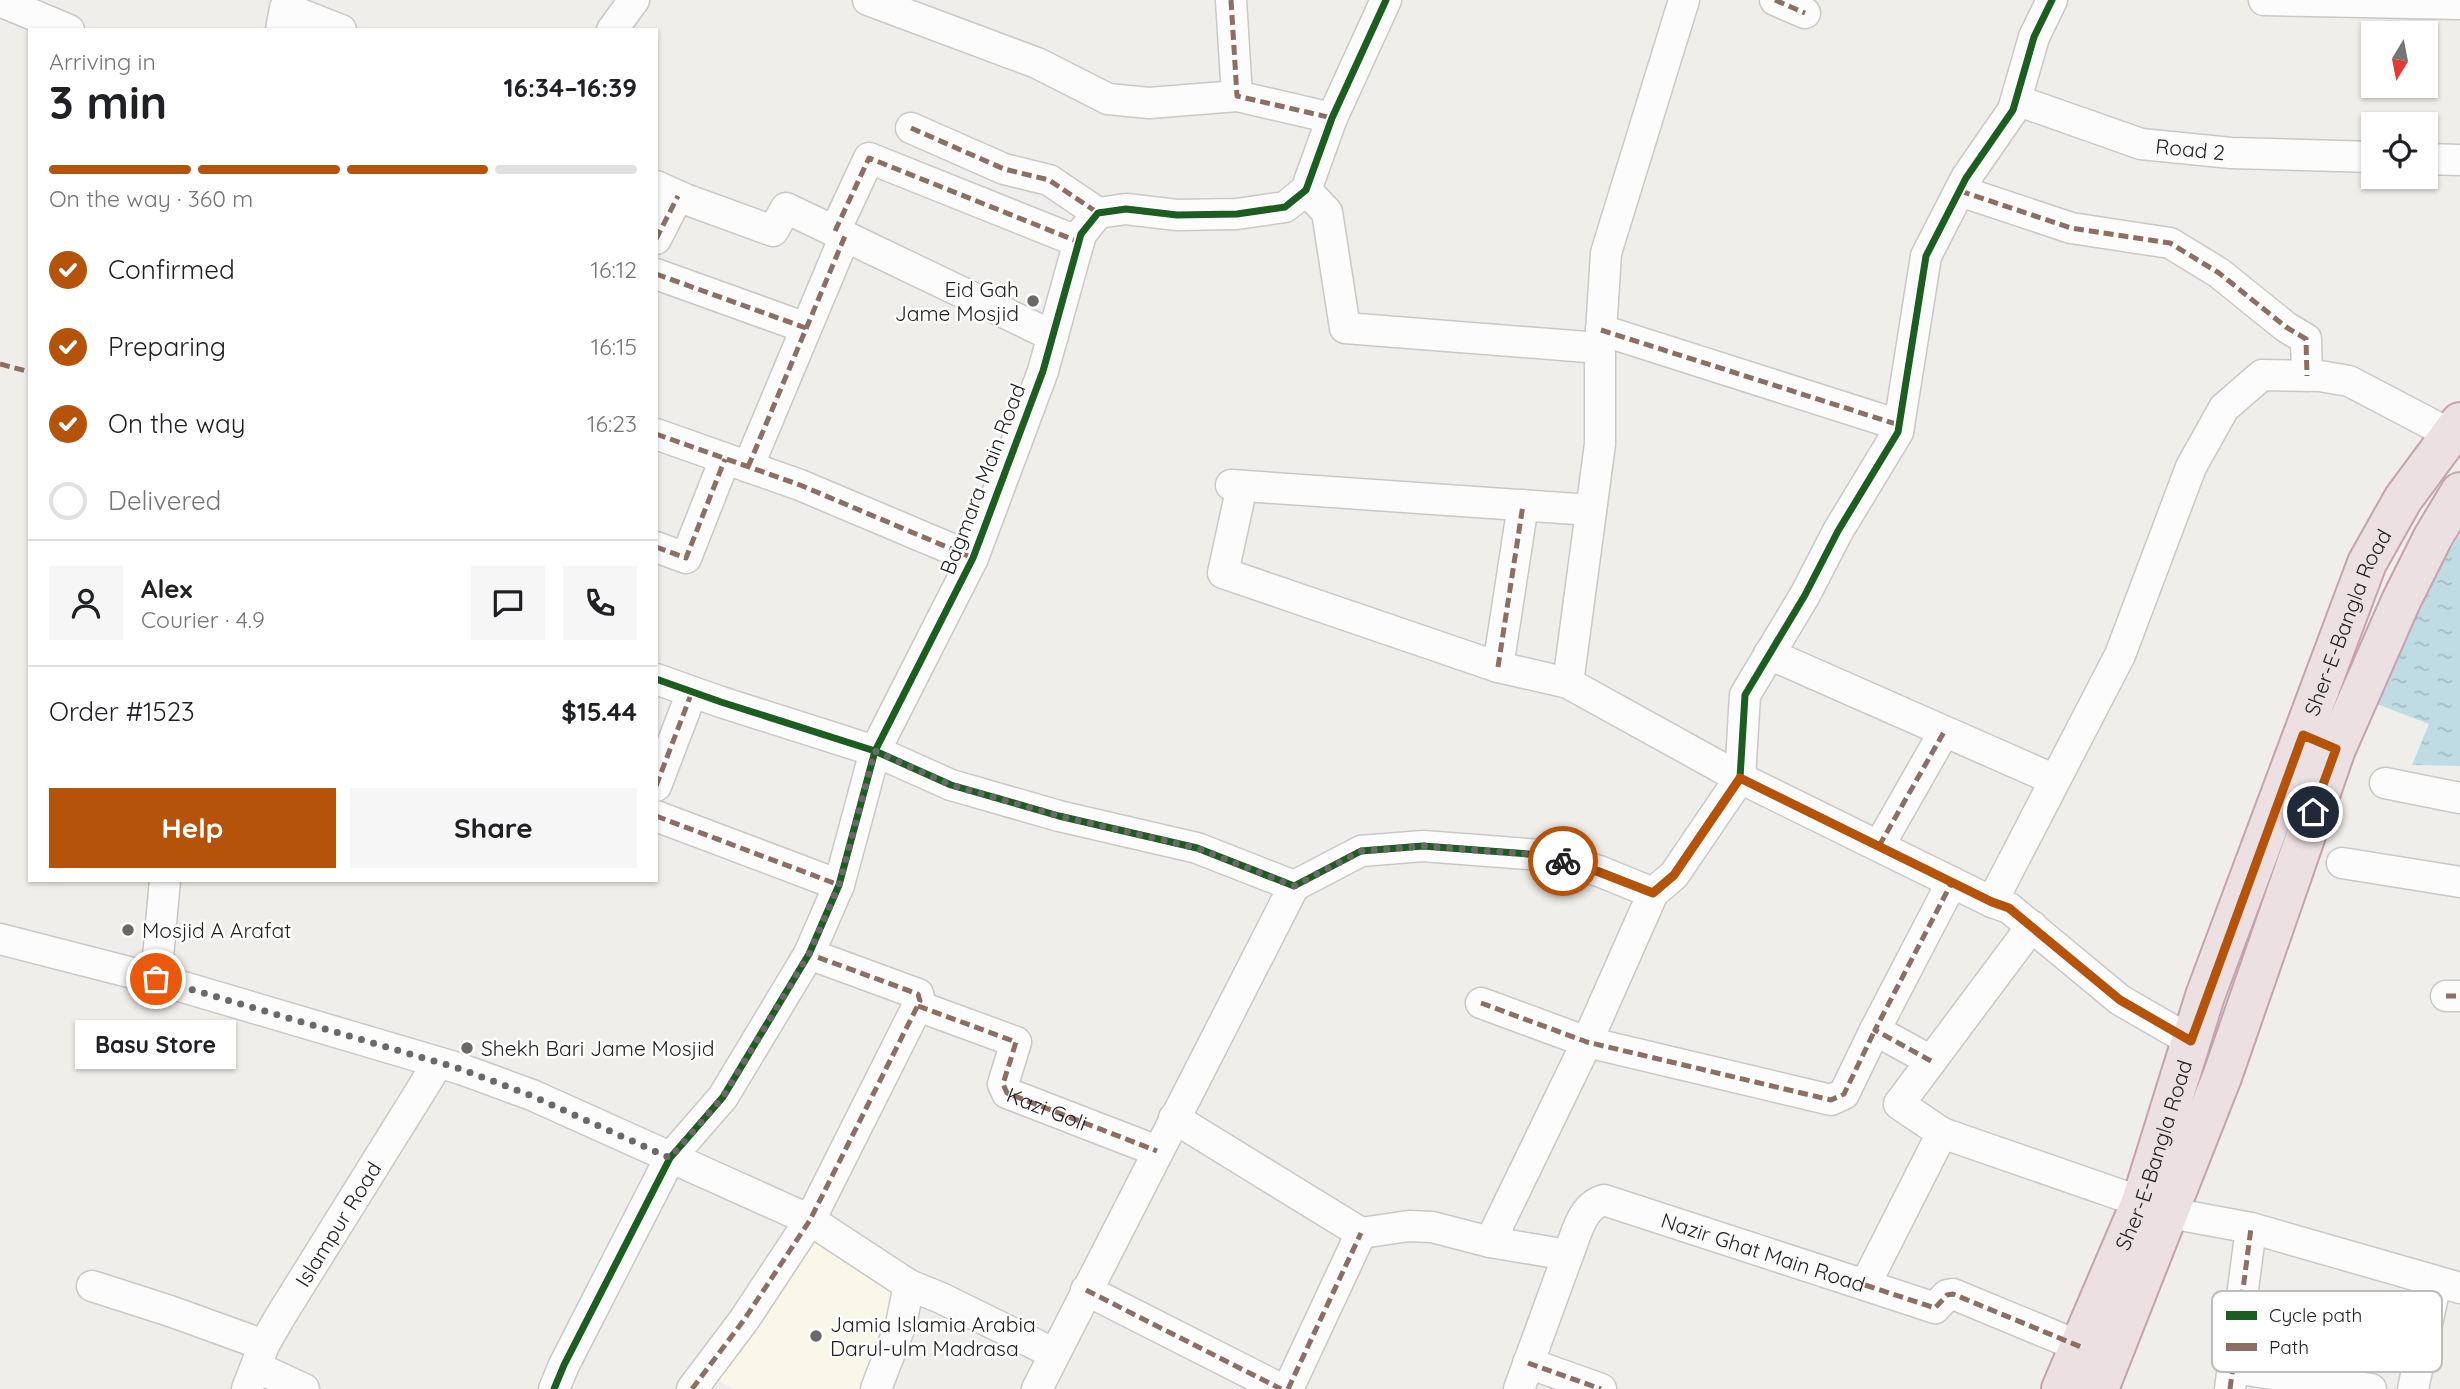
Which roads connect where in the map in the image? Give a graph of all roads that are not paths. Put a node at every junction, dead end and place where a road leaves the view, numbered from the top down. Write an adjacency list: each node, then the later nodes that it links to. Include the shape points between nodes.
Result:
1 (634, 0): 15 (street)
2 (868, 0): 16 (street, via 1037,63 1108,99 1149,103)
3 (1231, 0): 16 (street)
4 (1385, 0): 18 (street)
5 (1684, 0): 33 (street, via 1606,253)
6 (1775, 0): 11 (street)
7 (2052, 0): 17 (street, via 2034,37)
8 (2264, 0): 10 (street)
9 (0, 1): 13 (street)
10 (2460, 4)
11 (1805, 13)
12 (283, 19): 14 (street)
13 (64, 28)
14 (330, 28)
15 (613, 28)
16 (1237, 96): 18 (street)
17 (2016, 100): 20 (street, Road 2, via 2141,144 2231,153); 25 (street)
18 (1332, 118): 23 (street)
19 (911, 128): 26 (street, via 1004,169 1049,180)
20 (2361, 157)
21 (2438, 159): 22 (street)
22 (2460, 160)
23 (1306, 190): 26 (street, via 1285,207 1237,214 1177,215 1126,209); 33 (street, via 1326,212 1345,328)
24 (667, 191): 27 (street); 28 (street, via 772,230 786,208)
25 (1959, 191): 34 (street, via 2071,228 2170,243 2220,273 2306,339); 35 (street, via 1926,256)
26 (1098, 214): 29 (street, Bagmara Main Road)
27 (658, 230)
28 (840, 234): 29 (street, via 869,158); 31 (street); 32 (street)
29 (1079, 242): 32 (street, Bagmara Main Road)
30 (658, 275): 31 (street)
31 (806, 328): 38 (street)
32 (1053, 336): 43 (street, Bagmara Main Road)
33 (1600, 339): 35 (street); 41 (street, via 1600,444)
34 (2306, 376): 36 (street, via 2349,381); 53 (street, via 2262,375 2224,408 2191,467 2120,655)
35 (1899, 425): 44 (street)
36 (2455, 428): 50 (highway, Sher-E-Bangla Road, via 2403,499 2367,563)
37 (658, 435): 38 (street)
38 (736, 463): 42 (street, via 686,558); 43 (street)
39 (2460, 492): 50 (highway, Sher-E-Bangla Road)
40 (1523, 505): 41 (street); 45 (street); 45 (street, via 1236,485 1223,573)
41 (1591, 510): 47 (street)
42 (658, 548)
43 (973, 558): 51 (street, Bagmara Main Road)
44 (1769, 654): 49 (street); 52 (street, via 1745,695)
45 (1498, 667): 47 (street)
46 (658, 680): 48 (street)
47 (1569, 683): 52 (street)
48 (692, 692): 51 (street); 54 (street)
49 (1944, 732): 53 (street); 58 (street)
50 (2319, 742): 71 (highway, Sher-E-Bangla Road); 74 (highway, Sher-E-Bangla Road)
51 (875, 751): 63 (street, Bagmara Main Road); 64 (street, via 951,785 1197,848)
52 (1740, 778): 58 (street); 65 (street, via 1674,875)
53 (2055, 780): 66 (street)
54 (658, 781)
55 (2385, 783): 56 (street)
56 (2460, 798)
57 (658, 817): 63 (street)
58 (1879, 846): 61 (street)
59 (2342, 863): 62 (street)
60 (165, 882): 70 (street)
61 (1952, 882): 66 (street); 75 (street)
62 (2460, 882)
63 (839, 885): 69 (street, Bagmara Main Road)
64 (1294, 886): 65 (street, via 1361,851 1423,846 1541,855); 80 (street)
65 (1653, 893): 77 (street)
66 (1992, 902): 67 (street, via 2009,908)
67 (2032, 926): 76 (street, via 2120,1000); 78 (street)
68 (0, 939): 70 (street)
69 (809, 954): 73 (street, via 918,994); 83 (street, Bagmara Main Road, via 723,1097)
70 (156, 979): 79 (street)
71 (2205, 996): 74 (highway); 76 (highway, Sher-E-Bangla Road)
72 (1481, 1003): 77 (street)
73 (918, 1006): 82 (street, Kazi Goli, via 1016,1042 1003,1084 1007,1093); 85 (street)
74 (2246, 1009): 84 (highway, Sher-E-Bangla Road)
75 (1875, 1030): 77 (street, via 1844,1094 1831,1100); 78 (street)
76 (2191, 1041): 84 (highway, Sher-E-Bangla Road)
77 (1587, 1042): 88 (street)
78 (1931, 1061): 81 (street, via 1899,1104)
79 (438, 1063): 83 (street, via 532,1096); 99 (street, Islampur Road)
80 (1174, 1118): 82 (street); 87 (street)
81 (1942, 1133): 84 (street); 91 (street, Nazir Ghat Main Road)
82 (1157, 1151): 94 (street)
83 (670, 1158): 85 (street); 104 (street, Bagmara Main Road)
84 (2156, 1208): 86 (street); 97 (highway, Sher-E-Bangla Road); 112 (highway, Sher-E-Bangla Road)
85 (810, 1220): 90 (street); 105 (street)
86 (2251, 1228): 92 (street); 95 (street)
87 (1361, 1233): 88 (street, via 1432,1227); 109 (street)
88 (1490, 1242): 89 (street)
89 (1567, 1255): 91 (street, Nazir Ghat Main Road, via 1587,1210 1604,1200); 101 (street, Nazir Ghat Main Road)
90 (909, 1285): 98 (street); 106 (street, via 901,1324)
91 (1865, 1285): 97 (street, via 1936,1308 1947,1294 1953,1294)
92 (2448, 1285): 96 (street)
93 (92, 1286): 99 (street, via 170,1311)
94 (1086, 1290): 98 (street); 108 (street)
95 (2243, 1291)
96 (2442, 1303)
97 (2081, 1347): 111 (highway, Sher-E-Bangla Road)
98 (1053, 1353): 107 (street)
99 (256, 1367): 103 (street)
100 (2419, 1372): 114 (street)
101 (1524, 1376): 110 (street)
102 (2231, 1378): 113 (street)
103 (304, 1389)
104 (554, 1389)
105 (692, 1389)
106 (876, 1389)
107 (1037, 1389)
108 (1281, 1389)
109 (1287, 1389)
110 (1601, 1389)
111 (2061, 1389)
112 (2099, 1389)
113 (2371, 1389)
114 (2413, 1389)

